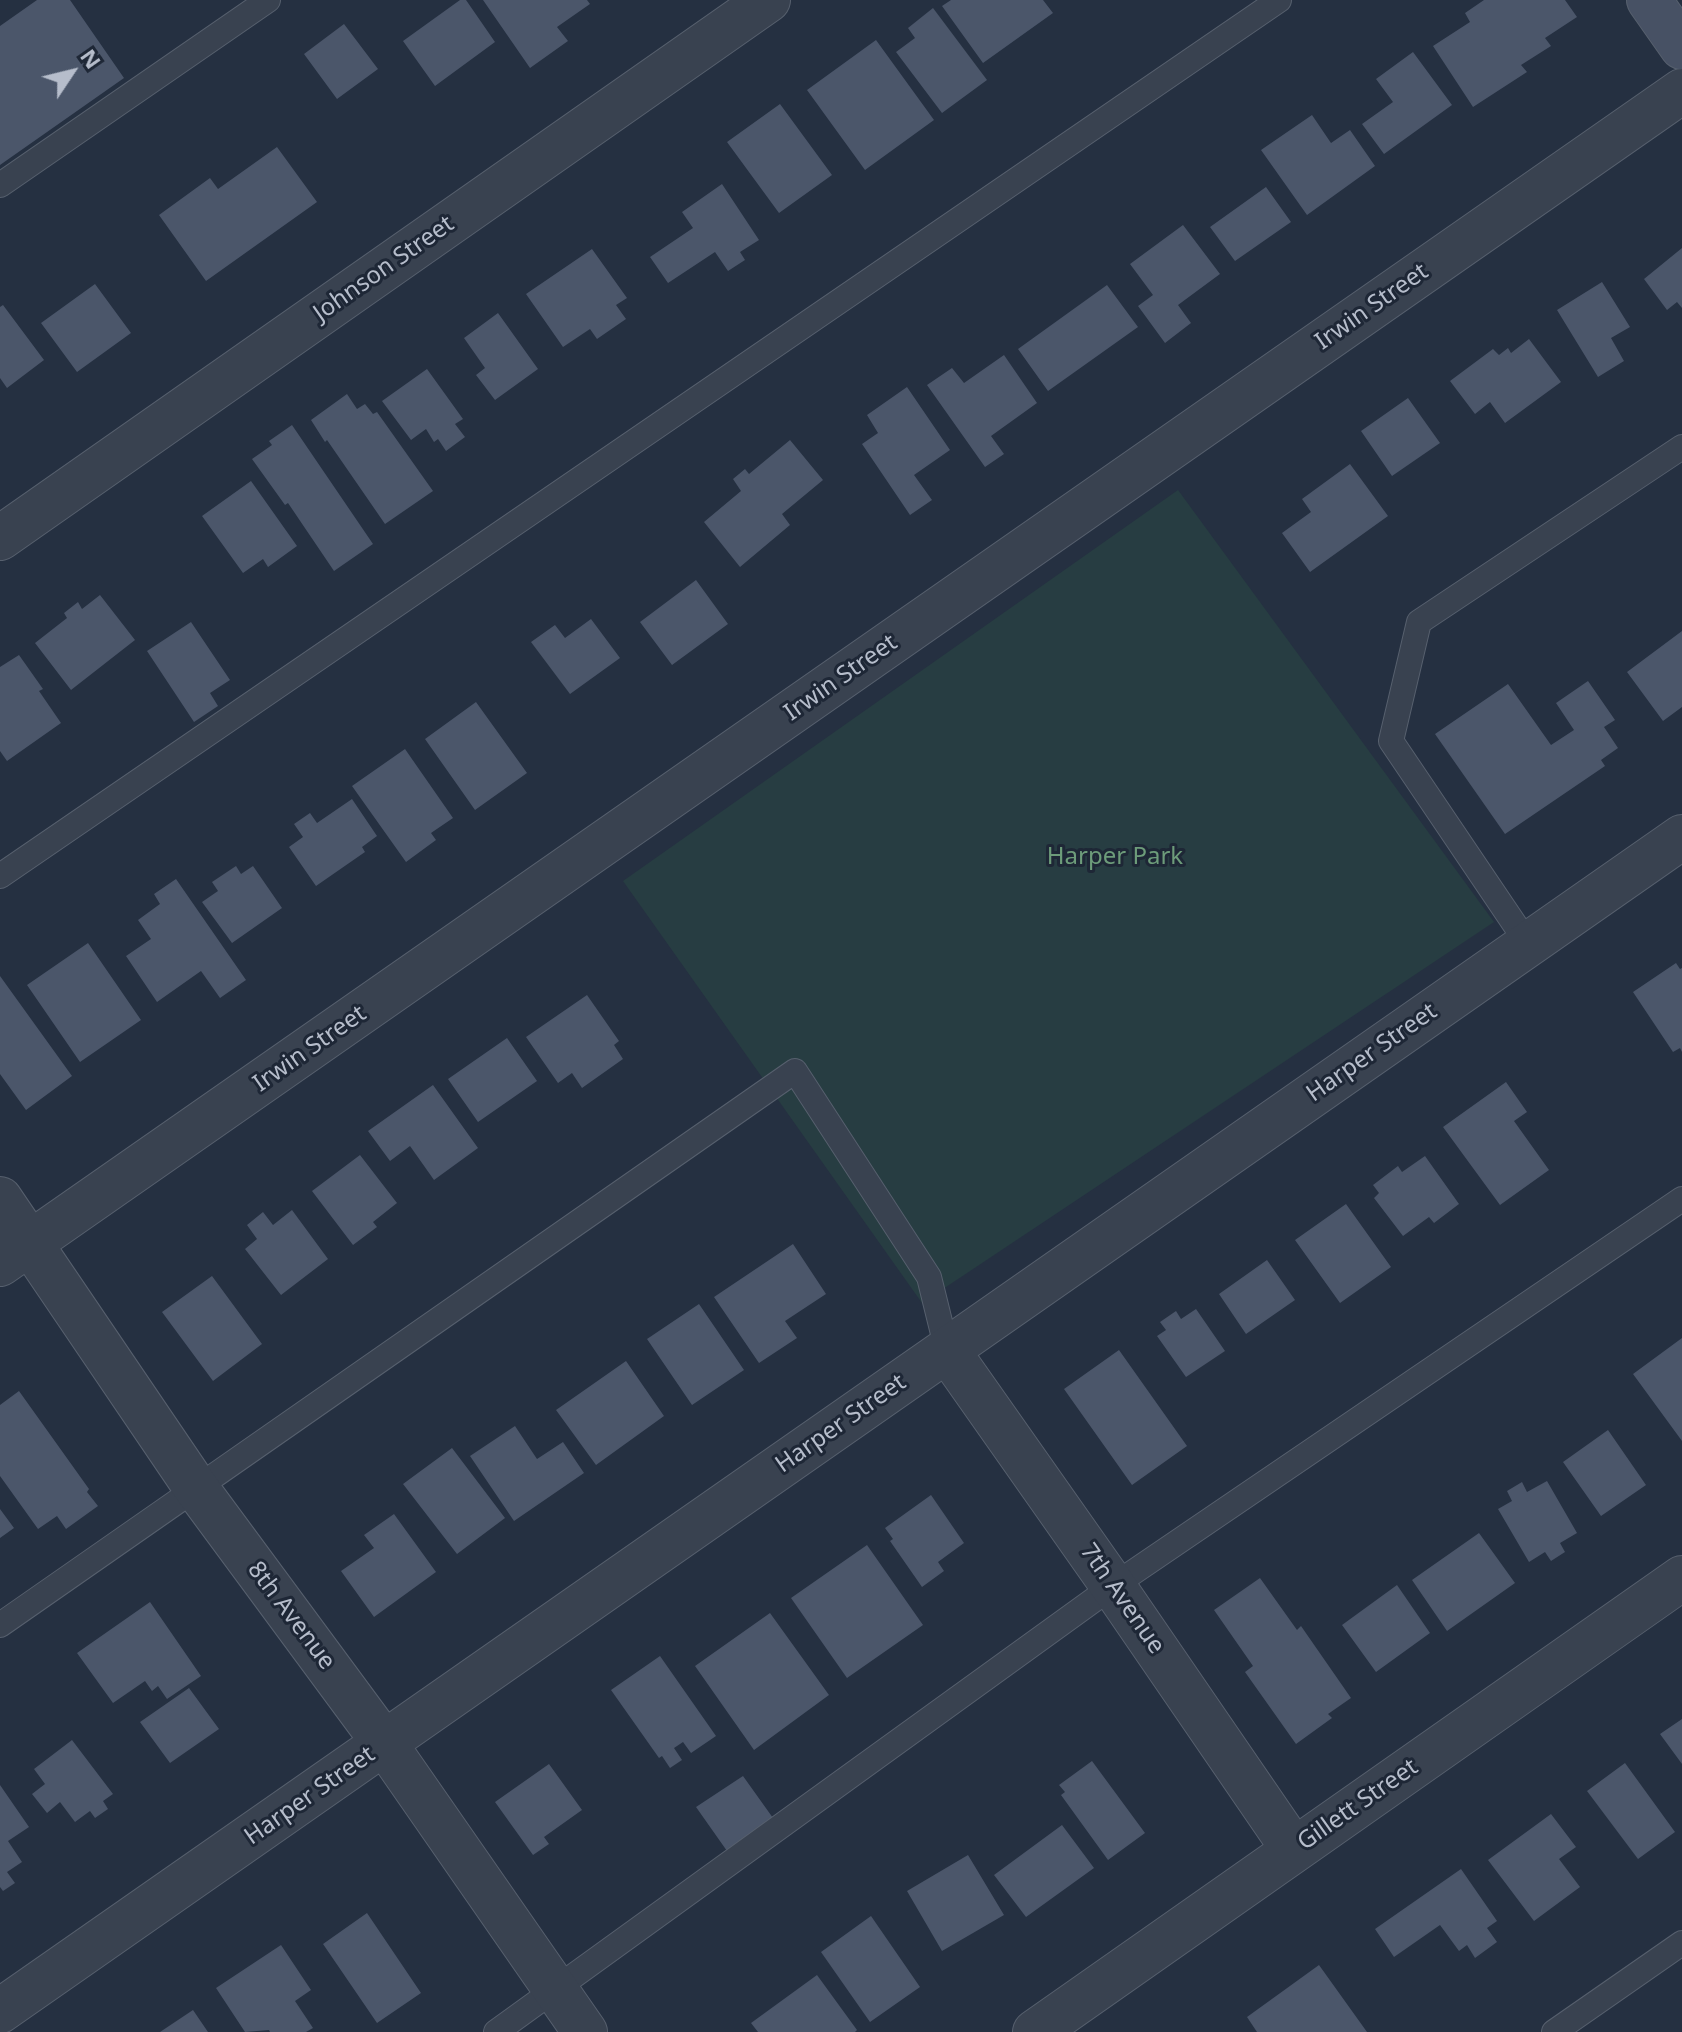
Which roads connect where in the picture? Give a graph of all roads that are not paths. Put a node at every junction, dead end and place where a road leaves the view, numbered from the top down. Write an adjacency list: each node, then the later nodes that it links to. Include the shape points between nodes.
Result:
1 (268, 0): 7 (lane)
2 (768, 0): 9 (street, Johnson Street)
3 (1279, 0): 11 (lane)
4 (1649, 0): 5 (main road)
5 (1682, 47)
6 (1682, 91): 15 (street, Irwin Street)
7 (0, 185)
8 (1682, 447): 12 (lane, via 1419,622 1391,741)
9 (0, 538)
10 (1682, 837): 12 (street, Harper Street)
11 (0, 876)
12 (1528, 944): 16 (street, Harper Street)
13 (0, 1199): 15 (street, 8th Avenue)
14 (1682, 1199): 19 (lane)
15 (16, 1254): 17 (street, 8th Avenue)
16 (947, 1350): 17 (lane, via 929,1277 795,1071); 19 (street, 7th Avenue); 21 (street, Harper Street)
17 (196, 1488): 20 (lane); 21 (street, 8th Avenue)
18 (1682, 1578): 22 (street, Gillett Street)
19 (1113, 1586): 22 (street, 7th Avenue); 24 (lane)
20 (0, 1625)
21 (385, 1744): 24 (street, 8th Avenue); 25 (street, Harper Street)
22 (1294, 1850): 28 (street, Gillett Street)
23 (1682, 1943): 29 (lane)
24 (555, 1991): 26 (lane); 27 (street, 8th Avenue)
25 (0, 2011)
26 (496, 2032)
27 (585, 2032)
28 (1035, 2032)
29 (1554, 2032)

